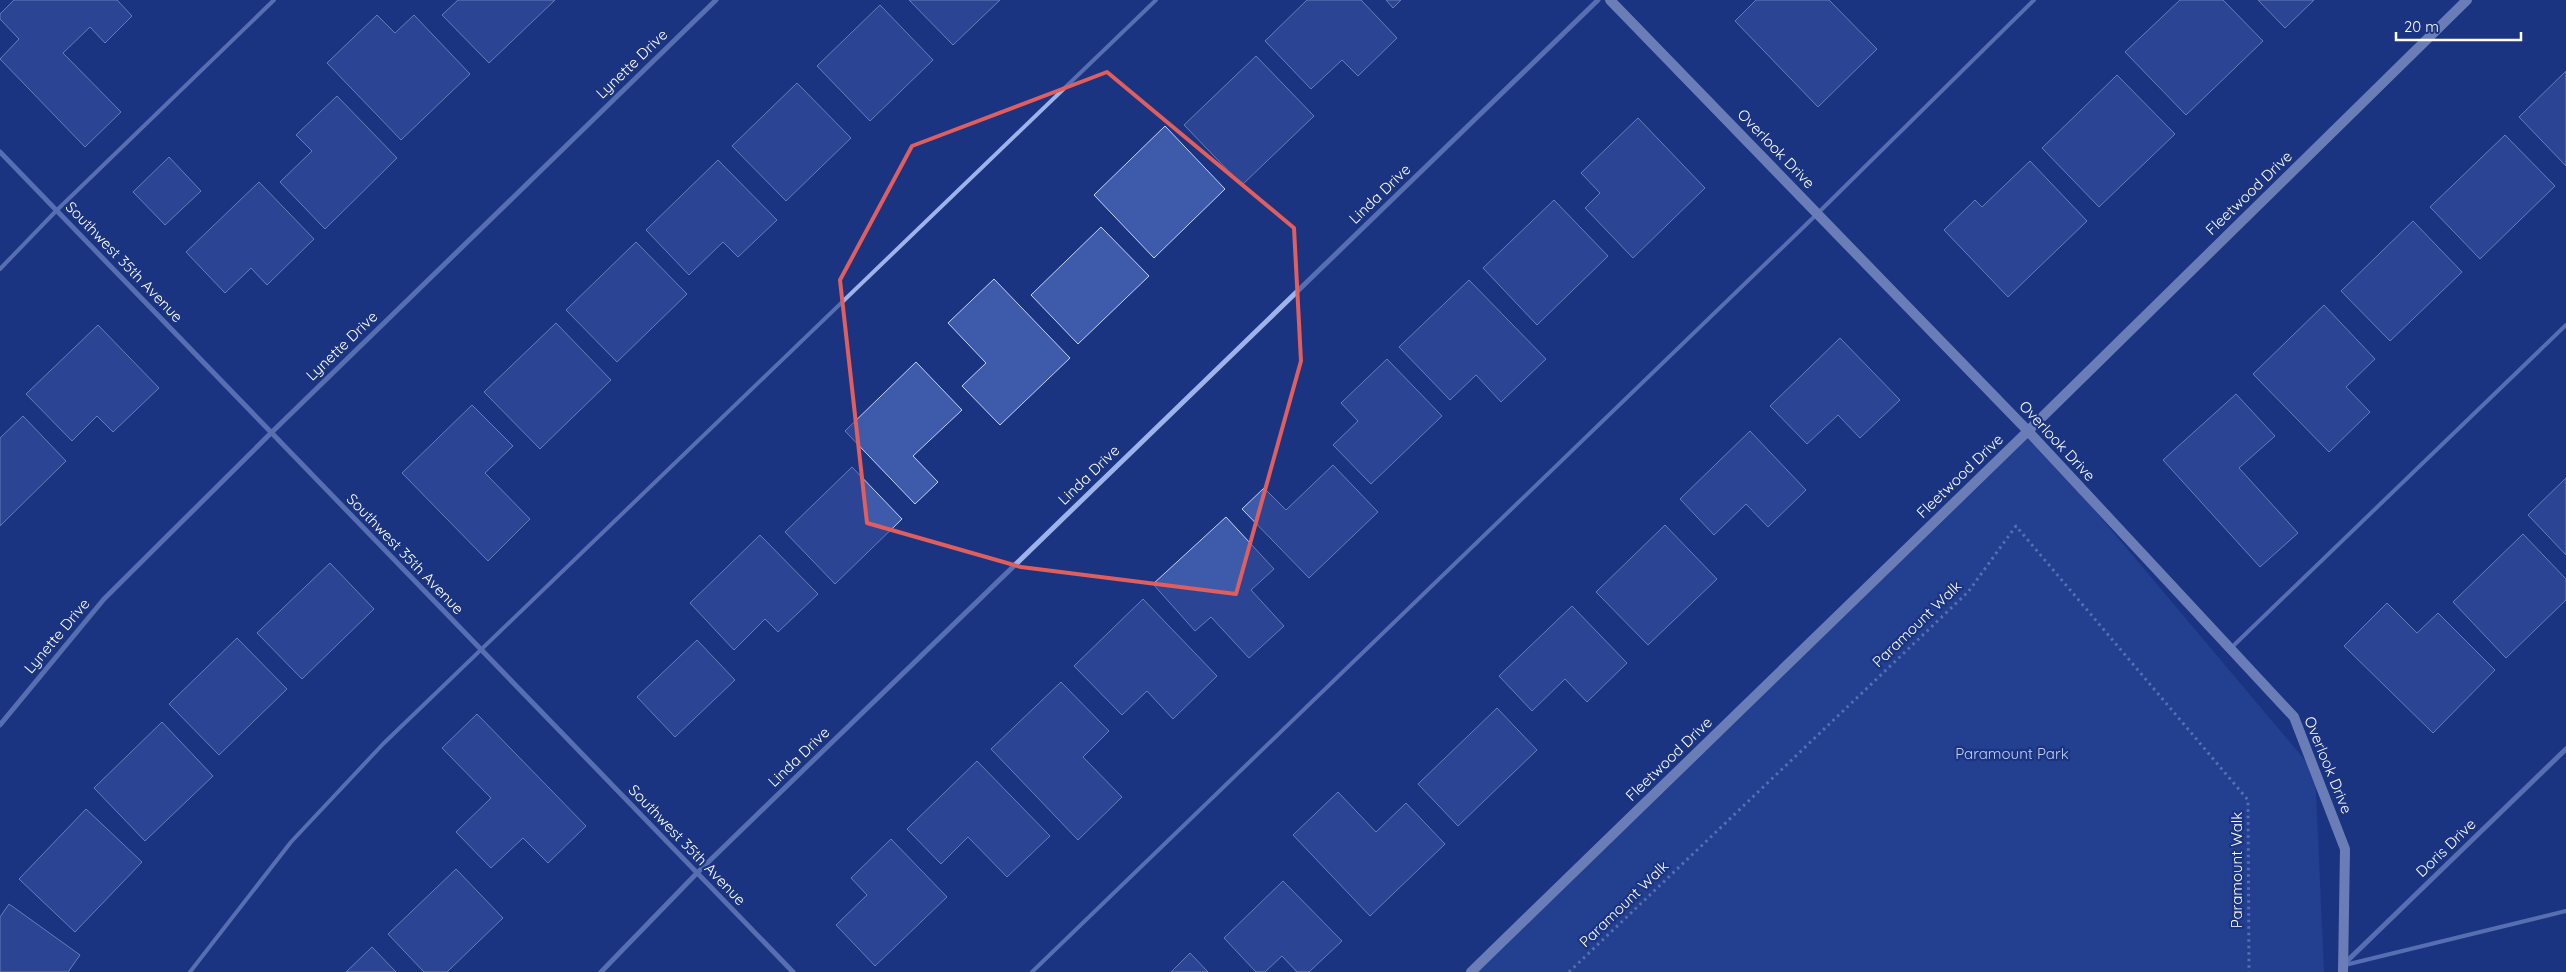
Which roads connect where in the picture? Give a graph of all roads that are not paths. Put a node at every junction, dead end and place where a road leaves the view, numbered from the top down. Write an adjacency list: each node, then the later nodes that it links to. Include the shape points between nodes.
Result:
1 (274, 0): 9 (lane)
2 (716, 0): 14 (street, Lynette Drive)
3 (1156, 0): 16 (lane)
4 (1598, 0): 19 (street, Linda Drive)
5 (1610, 0): 10 (street, Overlook Drive)
6 (2034, 0): 10 (lane)
7 (2467, 0): 13 (street, Fleetwood Drive)
8 (0, 152): 9 (street, Southwest 35th Avenue)
9 (56, 211): 11 (lane); 14 (street, Southwest 35th Avenue)
10 (1817, 214): 13 (street, Overlook Drive); 25 (lane)
11 (0, 269)
12 (2566, 325): 15 (lane)
13 (2028, 431): 15 (street, Overlook Drive); 26 (street, Fleetwood Drive)
14 (271, 432): 16 (street, Southwest 35th Avenue); 17 (street, Lynette Drive, via 104,599)
15 (2230, 649): 21 (street, Overlook Drive, via 2294,717 2344,849)
16 (480, 650): 19 (street, Southwest 35th Avenue); 22 (lane, via 383,744 291,842)
17 (0, 725)
18 (2566, 749): 21 (street, Doris Drive)
19 (697, 873): 23 (street, Linda Drive); 24 (street, Southwest 35th Avenue)
20 (2566, 911): 21 (lane)
21 (2343, 969)
22 (190, 972)
23 (602, 972)
24 (792, 972)
25 (1032, 972)
26 (1471, 972)

